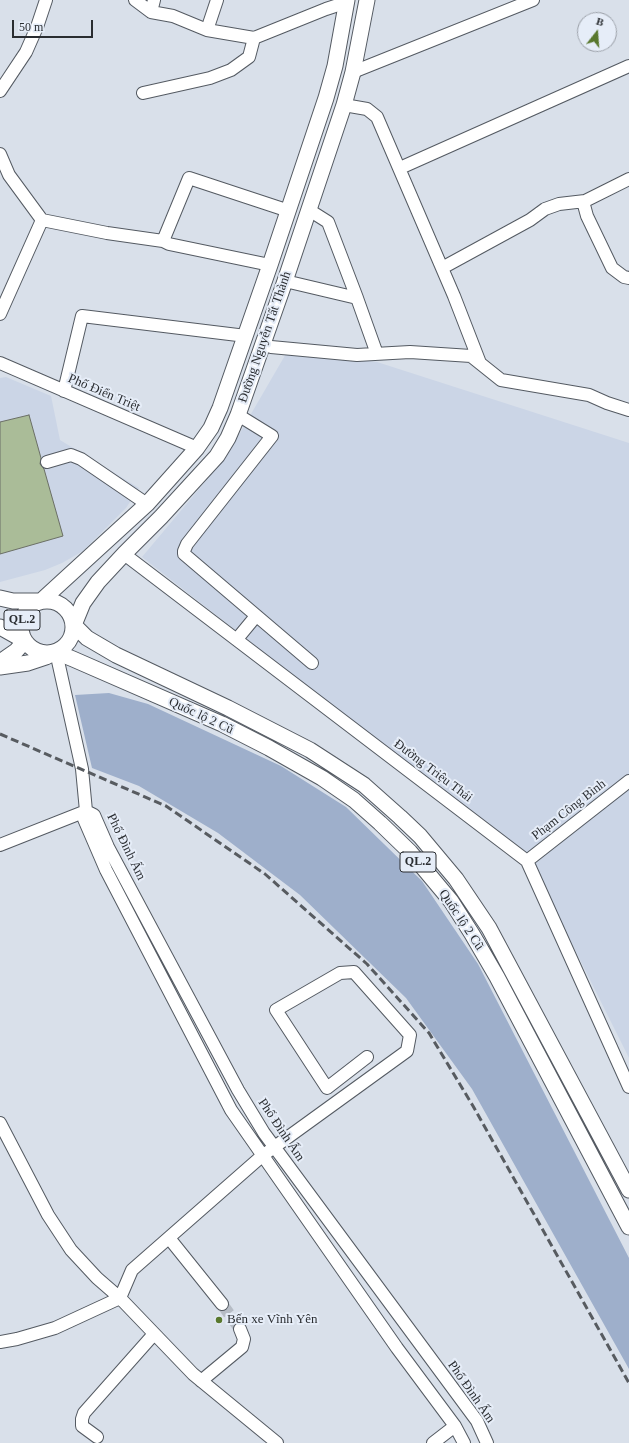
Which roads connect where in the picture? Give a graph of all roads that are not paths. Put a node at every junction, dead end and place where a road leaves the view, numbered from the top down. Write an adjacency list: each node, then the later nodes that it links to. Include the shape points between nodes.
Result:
1 (46, 0): 13 (street, via 26,52)
2 (135, 0): 8 (street)
3 (217, 0): 9 (street)
4 (367, 0): 12 (main road, Đường Nguyễn Tất Thành)
5 (533, 0): 12 (street)
6 (347, 1): 7 (street); 21 (main road, Đường Nguyễn Tất Thành, via 335,66)
7 (324, 4): 10 (street)
8 (152, 6): 9 (street)
9 (207, 30): 10 (street)
10 (254, 38): 14 (street, via 249,57 231,70 210,78)
11 (629, 66): 17 (street)
12 (353, 72): 15 (main road, Đường Nguyễn Tất Thành)
13 (0, 91)
14 (144, 93)
15 (344, 105): 17 (street, via 367,109 377,117); 20 (main road, Đường Nguyễn Tất Thành)
16 (0, 154): 22 (street, via 9,175)
17 (400, 168): 25 (street)
18 (629, 180): 19 (street)
19 (585, 201): 25 (street, via 558,204 545,209 530,220); 26 (street, via 587,216 612,268)
20 (309, 210): 27 (main road, Đường Nguyễn Tất Thành); 28 (street, via 328,222)
21 (289, 211): 23 (street, via 189,178); 24 (main road, Đường Nguyễn Tất Thành)
22 (42, 220): 23 (street); 29 (street)
23 (163, 241): 24 (street)
24 (270, 265): 30 (main road, Đường Nguyễn Tất Thành)
25 (442, 268): 34 (street)
26 (629, 278)
27 (285, 281): 28 (street); 31 (main road, Đường Nguyễn Tất Thành)
28 (357, 298): 32 (street)
29 (0, 314)
30 (246, 336): 35 (street, via 82,316); 38 (main road, Đường Nguyễn Tất Thành, via 220,408 211,428)
31 (262, 345): 32 (street, via 357,355); 37 (main road, Đường Nguyễn Tất Thành)
32 (377, 354): 34 (street, via 410,352 471,356)
33 (0, 363): 35 (street, Phố Điển Triệt)
34 (480, 364): 36 (street, via 501,380 589,395)
35 (64, 391): 38 (street, Phố Điển Triệt)
36 (629, 410)
37 (238, 415): 41 (main road, Đường Nguyễn Tất Thành, via 217,456 162,517); 44 (street, via 272,436 184,551 186,557)
38 (197, 448): 40 (main road, Đường Nguyễn Tất Thành)
39 (48, 462): 40 (street, via 71,455 81,459)
40 (147, 504): 43 (main road, Đường Nguyễn Tất Thành)
41 (124, 554): 45 (main road, Đường Nguyễn Tất Thành, via 90,593); 47 (street, Đường Triệu Thái)
42 (0, 598): 43 (main road, QL.2, via 13,601)
43 (41, 601): 45 (main road, QL.2, via 63,606 69,612); 48 (main road, QL.2, via 30,607 22,617 21,630)
44 (256, 616): 47 (street); 51 (street)
45 (74, 625): 49 (main road, via 69,641 64,648); 62 (main road, Quốc lộ 2 Cũ / QL.2, via 84,636 100,646 323,758 364,785 420,836 456,879 489,928)
46 (0, 627): 48 (main road, QL.2)
47 (237, 639): 56 (street, Đường Triệu Thái)
48 (25, 641): 49 (main road, QL.2, via 39,652); 50 (main road)
49 (56, 652): 52 (main road, via 28,663); 54 (street, Phố Đình Ấm, via 82,769); 63 (main road, Quốc lộ 2 Cũ / QL.2, via 222,724 301,765 354,800 410,852 450,901 472,934)
50 (0, 662)
51 (312, 663)
52 (0, 667)
53 (629, 781): 56 (street, Phạm Công Bình)
54 (86, 811): 55 (street); 60 (street, Phố Đình Ấm, via 94,815 108,847 238,1090); 61 (street, Phố Đình Ấm, via 84,819 106,870 231,1110)
55 (0, 845)
56 (527, 861): 58 (street, Đường Triệu Thái)
57 (367, 1057): 60 (street, via 327,1088 276,1010 340,973 354,972 410,1035 407,1051)
58 (629, 1087)
59 (0, 1124): 65 (street, via 48,1215 72,1250 97,1278)
60 (274, 1147): 61 (street); 71 (street, Phố Đình Ấm)
61 (262, 1156): 64 (street); 72 (street, Phố Đình Ấm)
62 (629, 1190)
63 (629, 1227)
64 (169, 1238): 65 (street, via 132,1270); 66 (street)
65 (120, 1298): 68 (street); 69 (street, via 55,1328)
66 (222, 1304)
67 (240, 1329): 70 (street, via 244,1339 242,1347)
68 (154, 1334): 70 (street); 74 (street, via 84,1413 82,1426)
69 (0, 1342)
70 (201, 1381): 75 (street)
71 (459, 1397): 72 (street); 78 (street, Phố Đình Ấm, via 477,1421)
72 (443, 1410): 73 (street, Phố Đình Ấm)
73 (455, 1426): 76 (street); 77 (street, Phố Đình Ấm)
74 (98, 1437)
75 (277, 1443)
76 (433, 1443)
77 (464, 1443)
78 (487, 1443)

